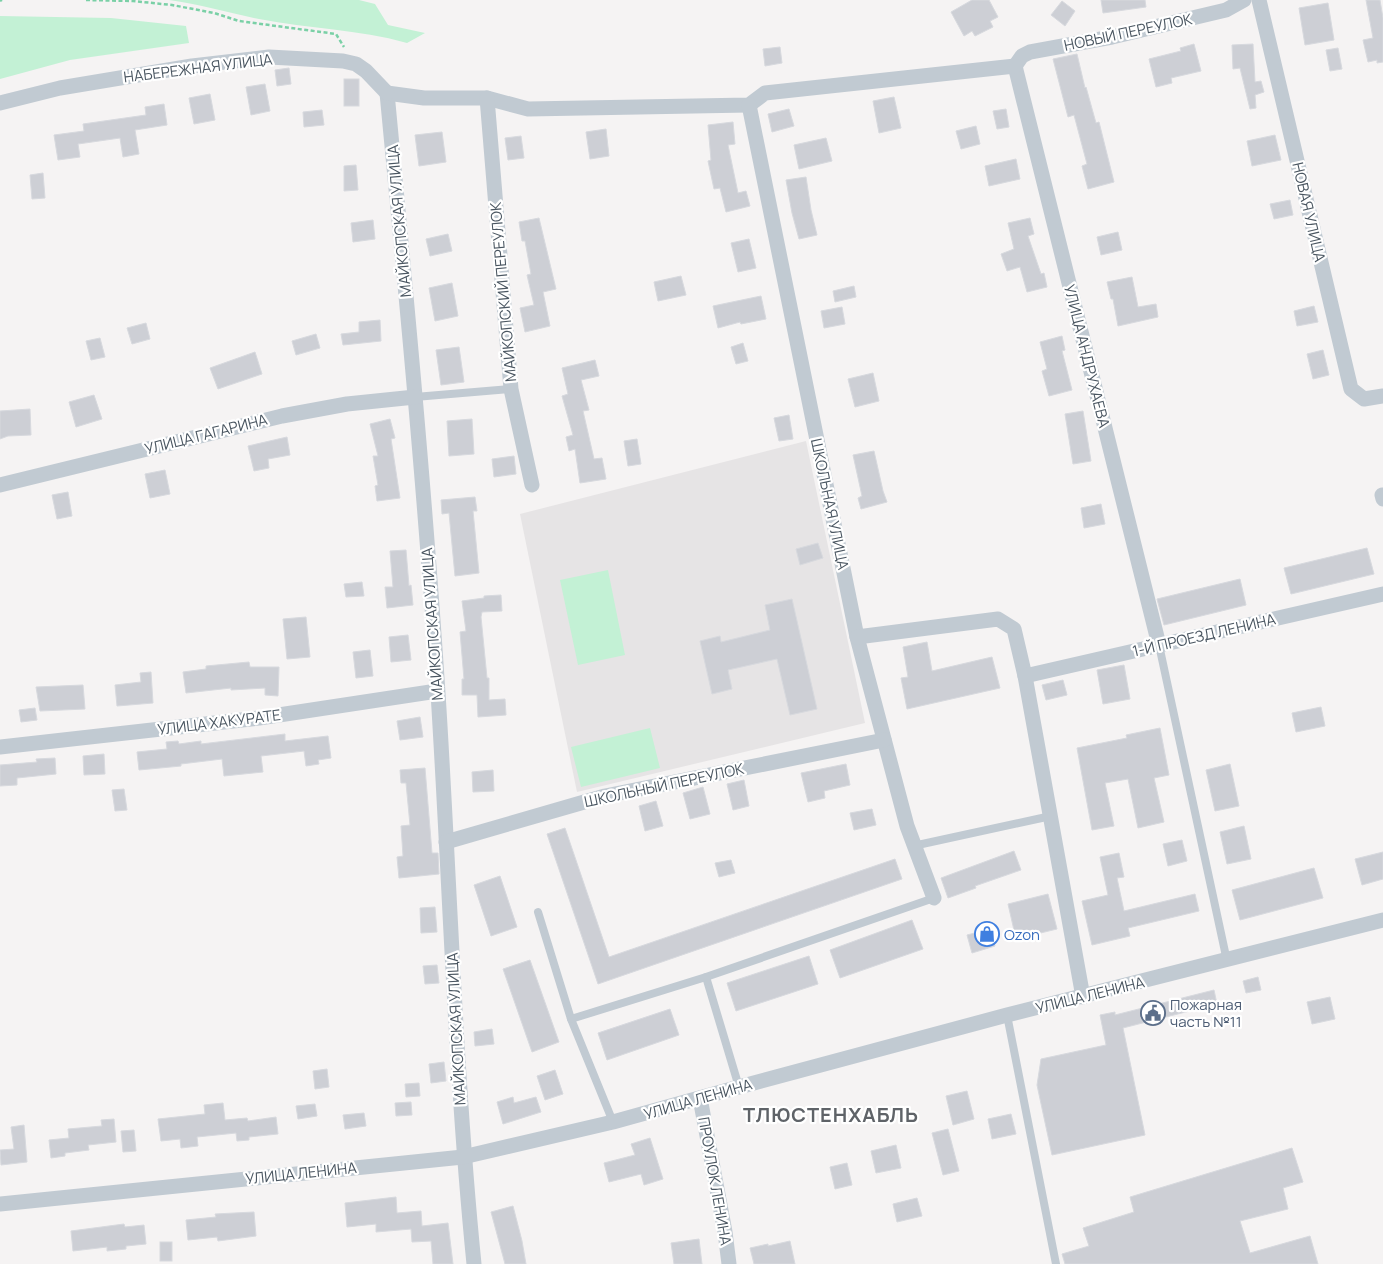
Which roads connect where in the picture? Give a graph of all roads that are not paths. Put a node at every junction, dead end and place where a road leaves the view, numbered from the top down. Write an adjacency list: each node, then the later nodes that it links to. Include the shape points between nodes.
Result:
1 (1244, 0): 3 (street, НОВЫЙ ПЕРЕУЛОК, via 1226,10 1112,38 1030,52 1022,56)
2 (1259, 0): 9 (street, НОВАЯ УЛИЦА, via 1351,389 1364,398)
3 (1015, 66): 7 (street, via 765,93); 15 (street, УЛИЦА АНДРУХАЕВА)
4 (387, 93): 5 (street, via 424,98); 6 (street, НАБЕРЕЖНАЯ УЛИЦА, via 356,64 269,57 79,85); 10 (street, МАЙКОПСКАЯ УЛИЦА)
5 (487, 98): 7 (street, via 528,109); 8 (street, МАЙКОПСКИЙ ПЕРЕУЛОК)
6 (0, 103)
7 (748, 105): 14 (street, ШКОЛЬНАЯ УЛИЦА)
8 (511, 389): 10 (lane); 12 (street, МАЙКОПСКИЙ ПЕРЕУЛОК)
9 (1383, 396)
10 (415, 397): 11 (street, УЛИЦА ГАГАРИНА, via 347,404 282,416); 17 (street, МАЙКОПСКАЯ УЛИЦА)
11 (0, 485)
12 (532, 485)
13 (1383, 594): 15 (street, 1-Й ПРОЕЗД ЛЕНИНА)
14 (857, 637): 16 (street, via 998,618 1014,629); 18 (street, ШКОЛЬНАЯ УЛИЦА)
15 (1159, 645): 16 (street, 1-Й ПРОЕЗД ЛЕНИНА); 26 (lane)
16 (1025, 676): 20 (street)
17 (437, 691): 19 (street, УЛИЦА ХАКУРАТЕ, via 259,718); 21 (street, МАЙКОПСКАЯ УЛИЦА)
18 (884, 740): 21 (street, ШКОЛЬНЫЙ ПЕРЕУЛОК, via 605,796); 22 (street, ШКОЛЬНАЯ УЛИЦА)
19 (0, 746)
20 (1051, 816): 22 (lane); 28 (street)
21 (446, 842): 34 (street, МАЙКОПСКАЯ УЛИЦА)
22 (913, 846): 23 (street, ШКОЛЬНАЯ УЛИЦА)
23 (934, 898): 27 (lane)
24 (538, 912): 30 (lane)
25 (1383, 920): 26 (street, УЛИЦА ЛЕНИНА)
26 (1227, 961): 28 (street, УЛИЦА ЛЕНИНА)
27 (706, 976): 30 (lane); 31 (lane)
28 (1083, 997): 29 (street, УЛИЦА ЛЕНИНА)
29 (1007, 1016): 31 (street, УЛИЦА ЛЕНИНА); 38 (lane)
30 (571, 1019): 33 (lane)
31 (739, 1087): 32 (street, УЛИЦА ЛЕНИНА)
32 (700, 1098): 33 (street, УЛИЦА ЛЕНИНА); 37 (street, ПРОУЛОК ЛЕНИНА)
33 (613, 1122): 34 (street, УЛИЦА ЛЕНИНА)
34 (463, 1157): 35 (street, УЛИЦА ЛЕНИНА); 36 (street, МАЙКОПСКАЯ УЛИЦА)
35 (0, 1204)
36 (474, 1264)
37 (729, 1264)
38 (1056, 1264)

